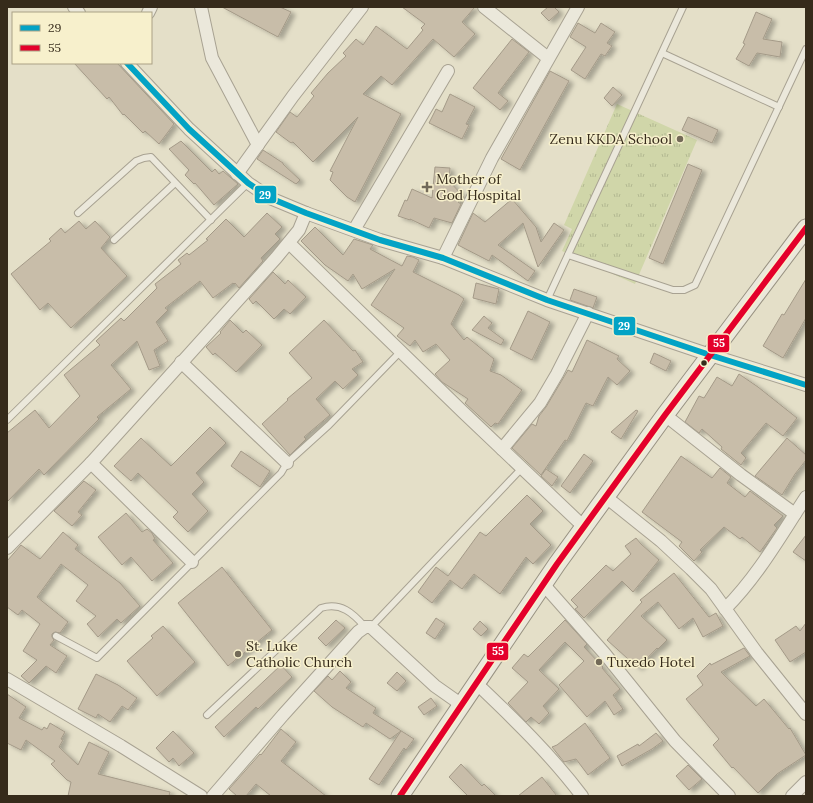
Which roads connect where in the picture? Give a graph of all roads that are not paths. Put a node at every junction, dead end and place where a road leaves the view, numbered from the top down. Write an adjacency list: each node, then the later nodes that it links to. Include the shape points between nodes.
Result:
1 (201, 7): 12 (street, via 212,58)
2 (362, 7): 12 (street)
3 (484, 7): 8 (street)
4 (578, 7): 8 (street)
5 (683, 7): 7 (lane)
6 (806, 49): 11 (lane)
7 (662, 53): 11 (lane); 23 (lane)
8 (548, 58): 24 (street, via 492,158)
9 (128, 64): 13 (street, via 189,129)
10 (448, 71): 19 (street)
11 (779, 107): 23 (lane, via 695,285 684,290 673,290)
12 (258, 145): 13 (street)
13 (237, 174): 15 (street)
14 (175, 183): 16 (lane, via 151,157 144,158 136,161); 18 (lane); 21 (lane)
15 (248, 183): 17 (street, via 270,198); 18 (lane)
16 (78, 214)
17 (306, 214): 19 (street); 22 (street, via 299,230)
18 (210, 220): 32 (lane)
19 (354, 230): 24 (street)
20 (803, 238): 28 (main road)
21 (114, 240)
22 (289, 243): 27 (street); 29 (street)
23 (568, 255): 25 (lane)
24 (442, 258): 25 (street)
25 (547, 300): 26 (street)
26 (588, 313): 28 (street); 33 (street, via 540,403)
27 (401, 351): 33 (street); 35 (lane, via 329,425)
28 (710, 355): 30 (street); 31 (main road)
29 (181, 362): 34 (street); 35 (street)
30 (806, 385)
31 (665, 415): 37 (main road); 39 (street)
32 (7, 420)
33 (502, 449): 36 (street)
34 (91, 463): 41 (street); 42 (street)
35 (287, 463): 42 (lane, via 281,473)
36 (522, 468): 40 (street); 45 (lane)
37 (606, 497): 40 (main road); 44 (street, via 661,541 691,569)
38 (806, 497): 39 (street)
39 (795, 514): 44 (street, via 742,592)
40 (584, 527): 43 (main road)
41 (7, 548)
42 (192, 562): 46 (lane, via 97,658)
43 (544, 585): 48 (main road); 57 (street, via 605,654 675,741)
44 (725, 608): 50 (street)
45 (368, 627): 49 (street, via 435,686); 51 (lane, via 352,612 343,608 321,608); 54 (street, via 358,632)
46 (56, 636)
47 (7, 679): 53 (street, via 122,746)
48 (476, 684): 49 (main road); 56 (street, via 518,722)
49 (462, 705): 55 (main road)
50 (806, 714)
51 (207, 715)
52 (806, 782): 58 (street)
53 (200, 796)
54 (213, 796)
55 (400, 796)
56 (582, 796)
57 (729, 796)
58 (792, 796)

